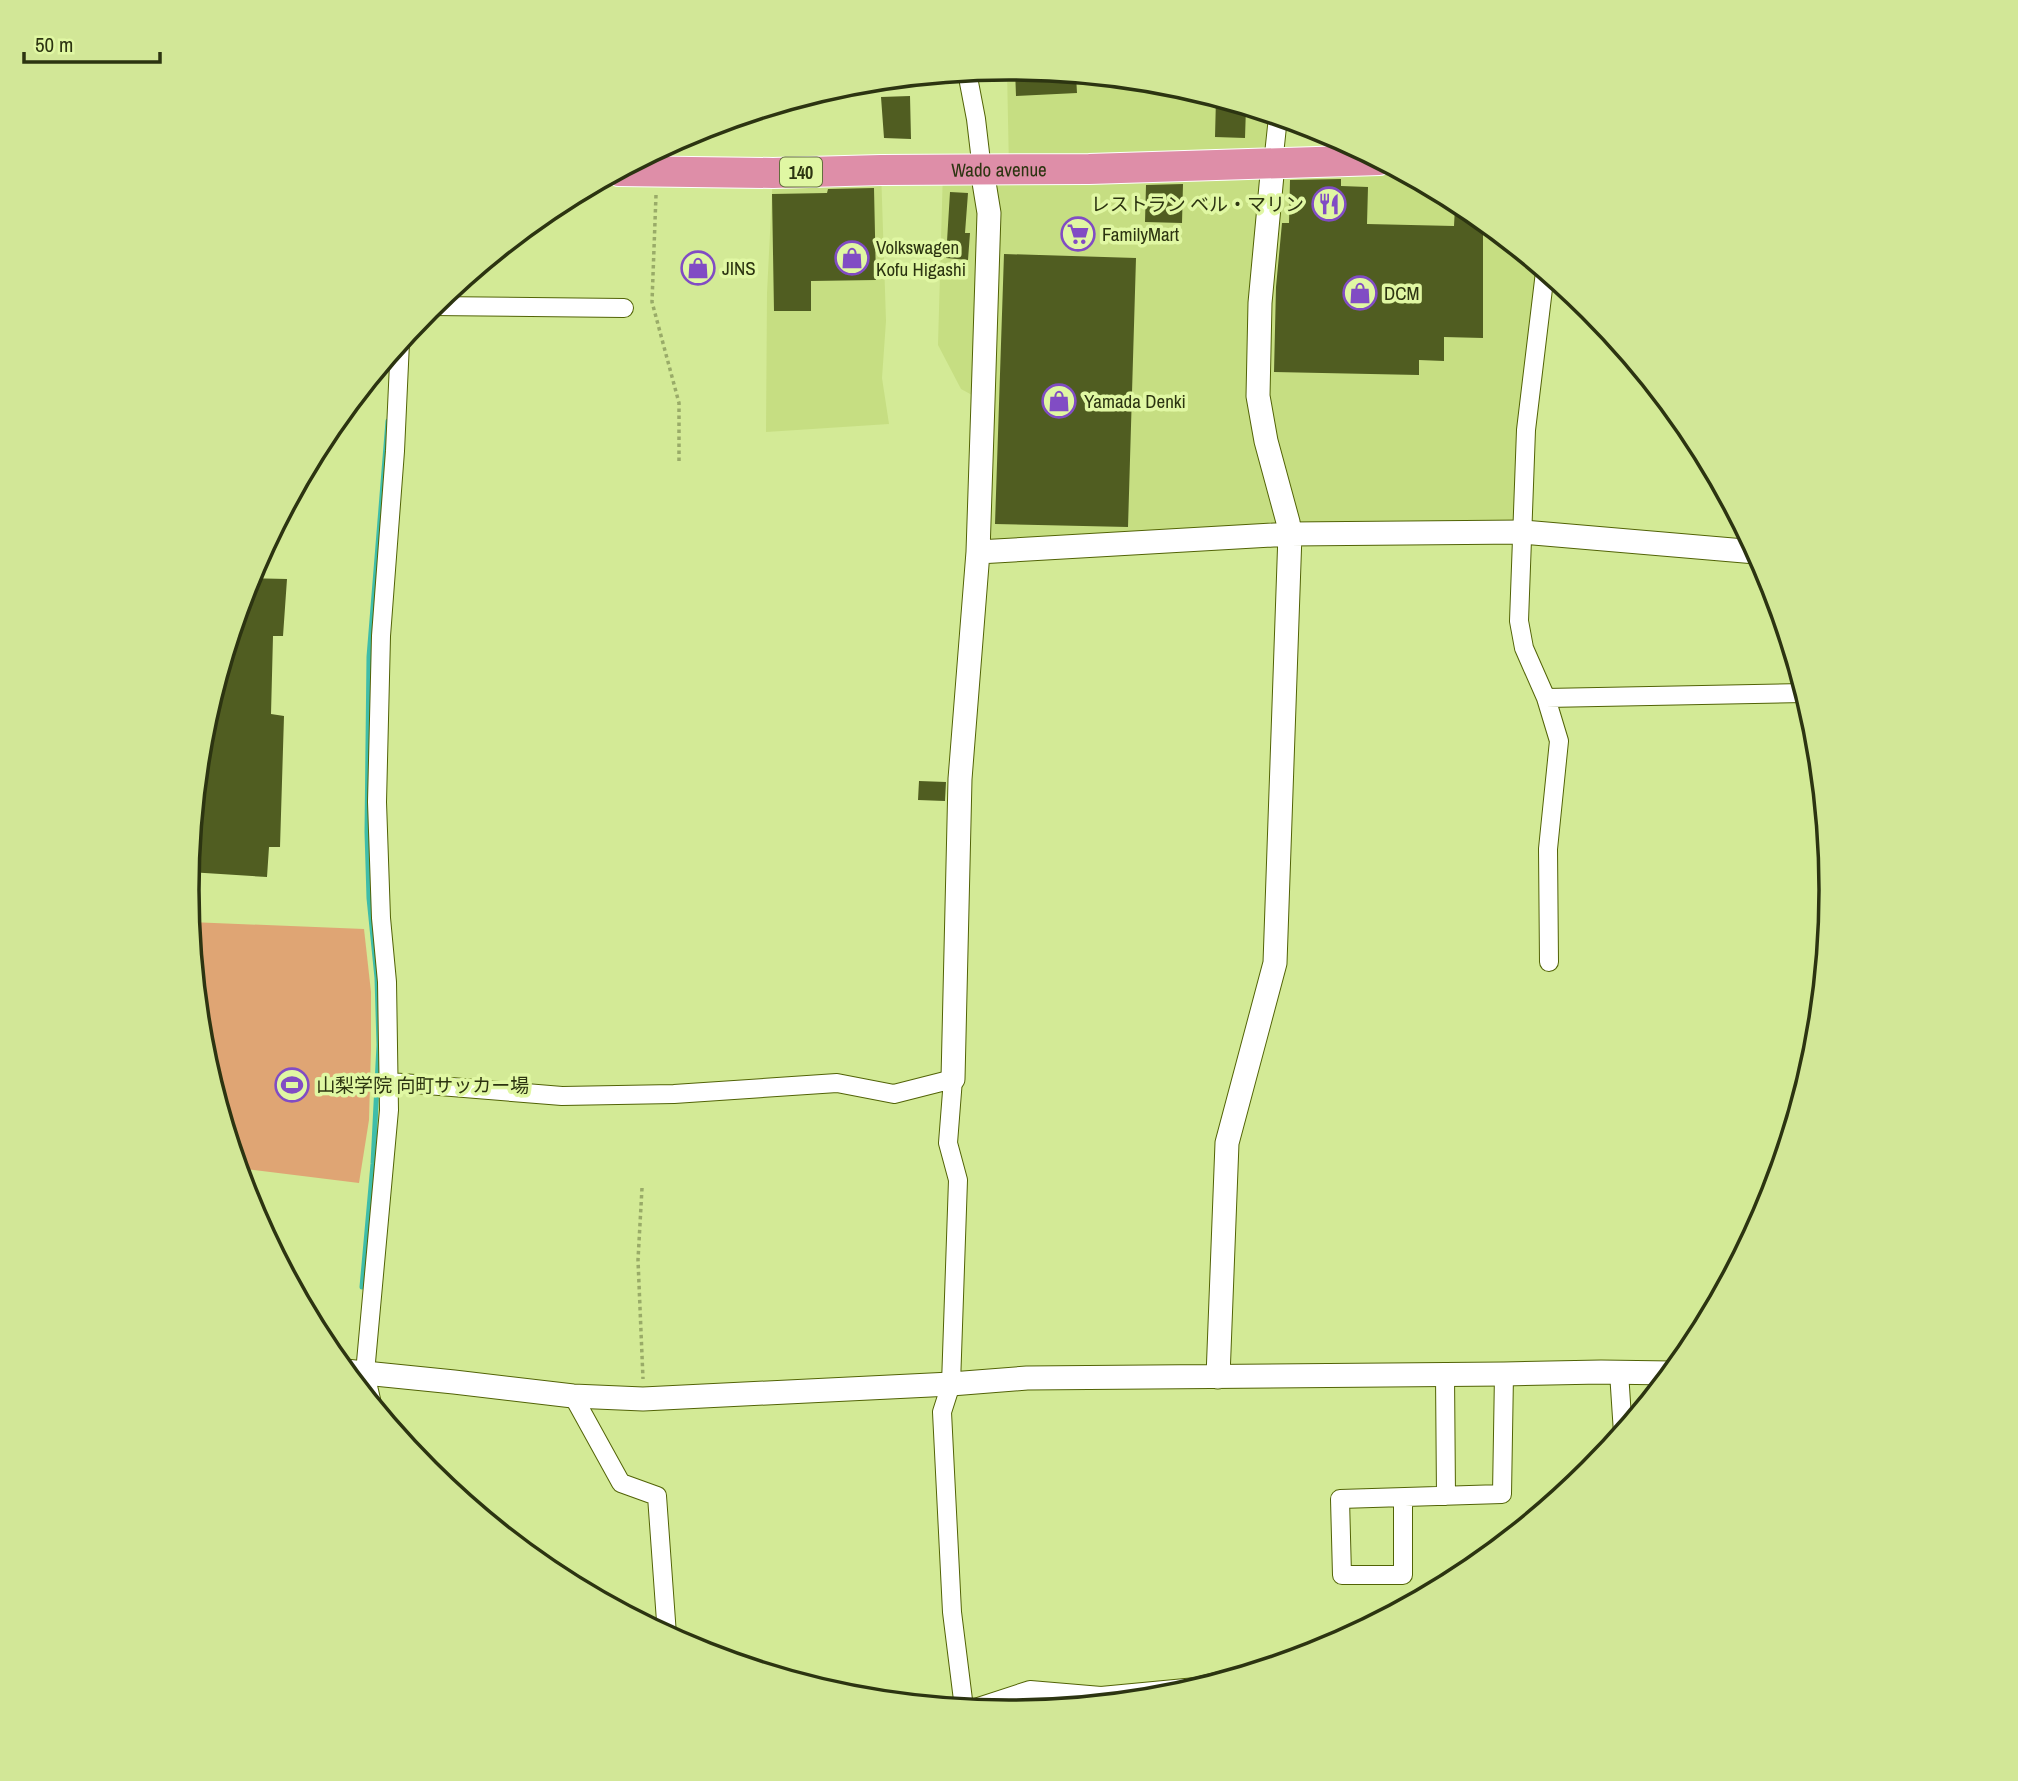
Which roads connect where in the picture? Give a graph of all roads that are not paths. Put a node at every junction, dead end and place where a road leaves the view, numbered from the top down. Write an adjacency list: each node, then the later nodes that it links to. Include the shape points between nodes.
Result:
1 (969, 82): 5 (street)
2 (1277, 126): 4 (street)
3 (1360, 161): 4 (highway, Wado avenue / 140)
4 (1273, 164): 5 (highway, Wado avenue / 140); 12 (street, via 1260,303 1258,396)
5 (982, 170): 6 (highway, Wado avenue / 140); 14 (street, via 989,213)
6 (638, 171)
7 (1544, 283): 11 (street, via 1526,430)
8 (449, 306): 9 (street)
9 (624, 308)
10 (399, 357): 19 (street, via 381,636 377,802)
11 (1522, 532): 12 (street); 13 (street); 16 (street, via 1519,621 1524,648)
12 (1290, 534): 14 (street); 26 (street, via 1275,963 1227,1143)
13 (1743, 551)
14 (978, 552): 18 (street, via 960,779)
15 (1794, 693): 16 (street)
16 (1546, 698): 17 (street, via 1559,741 1548,849)
17 (1549, 962)
18 (953, 1079): 19 (street, via 894,1094 837,1083 562,1096); 27 (street, via 948,1143 958,1180)
19 (390, 1082): 20 (street)
20 (355, 1369)
21 (358, 1372): 28 (street)
22 (1619, 1372): 23 (street); 24 (street); 29 (street)
23 (1660, 1373)
24 (1504, 1374): 25 (street); 30 (street, via 1502,1494)
25 (1445, 1375): 26 (street); 30 (street)
26 (1218, 1377): 27 (street, via 1027,1378)
27 (951, 1384): 28 (street, via 643,1399); 34 (street, via 942,1412 953,1612)
28 (573, 1396): 32 (street, via 621,1483 657,1496)
29 (1622, 1420)
30 (1446, 1496): 31 (street)
31 (1404, 1498): 31 (street, via 1340,1499 1342,1575 1403,1575)
32 (666, 1624)
33 (1097, 1696): 35 (street, via 1030,1690)
34 (963, 1699)
35 (1000, 1700)

